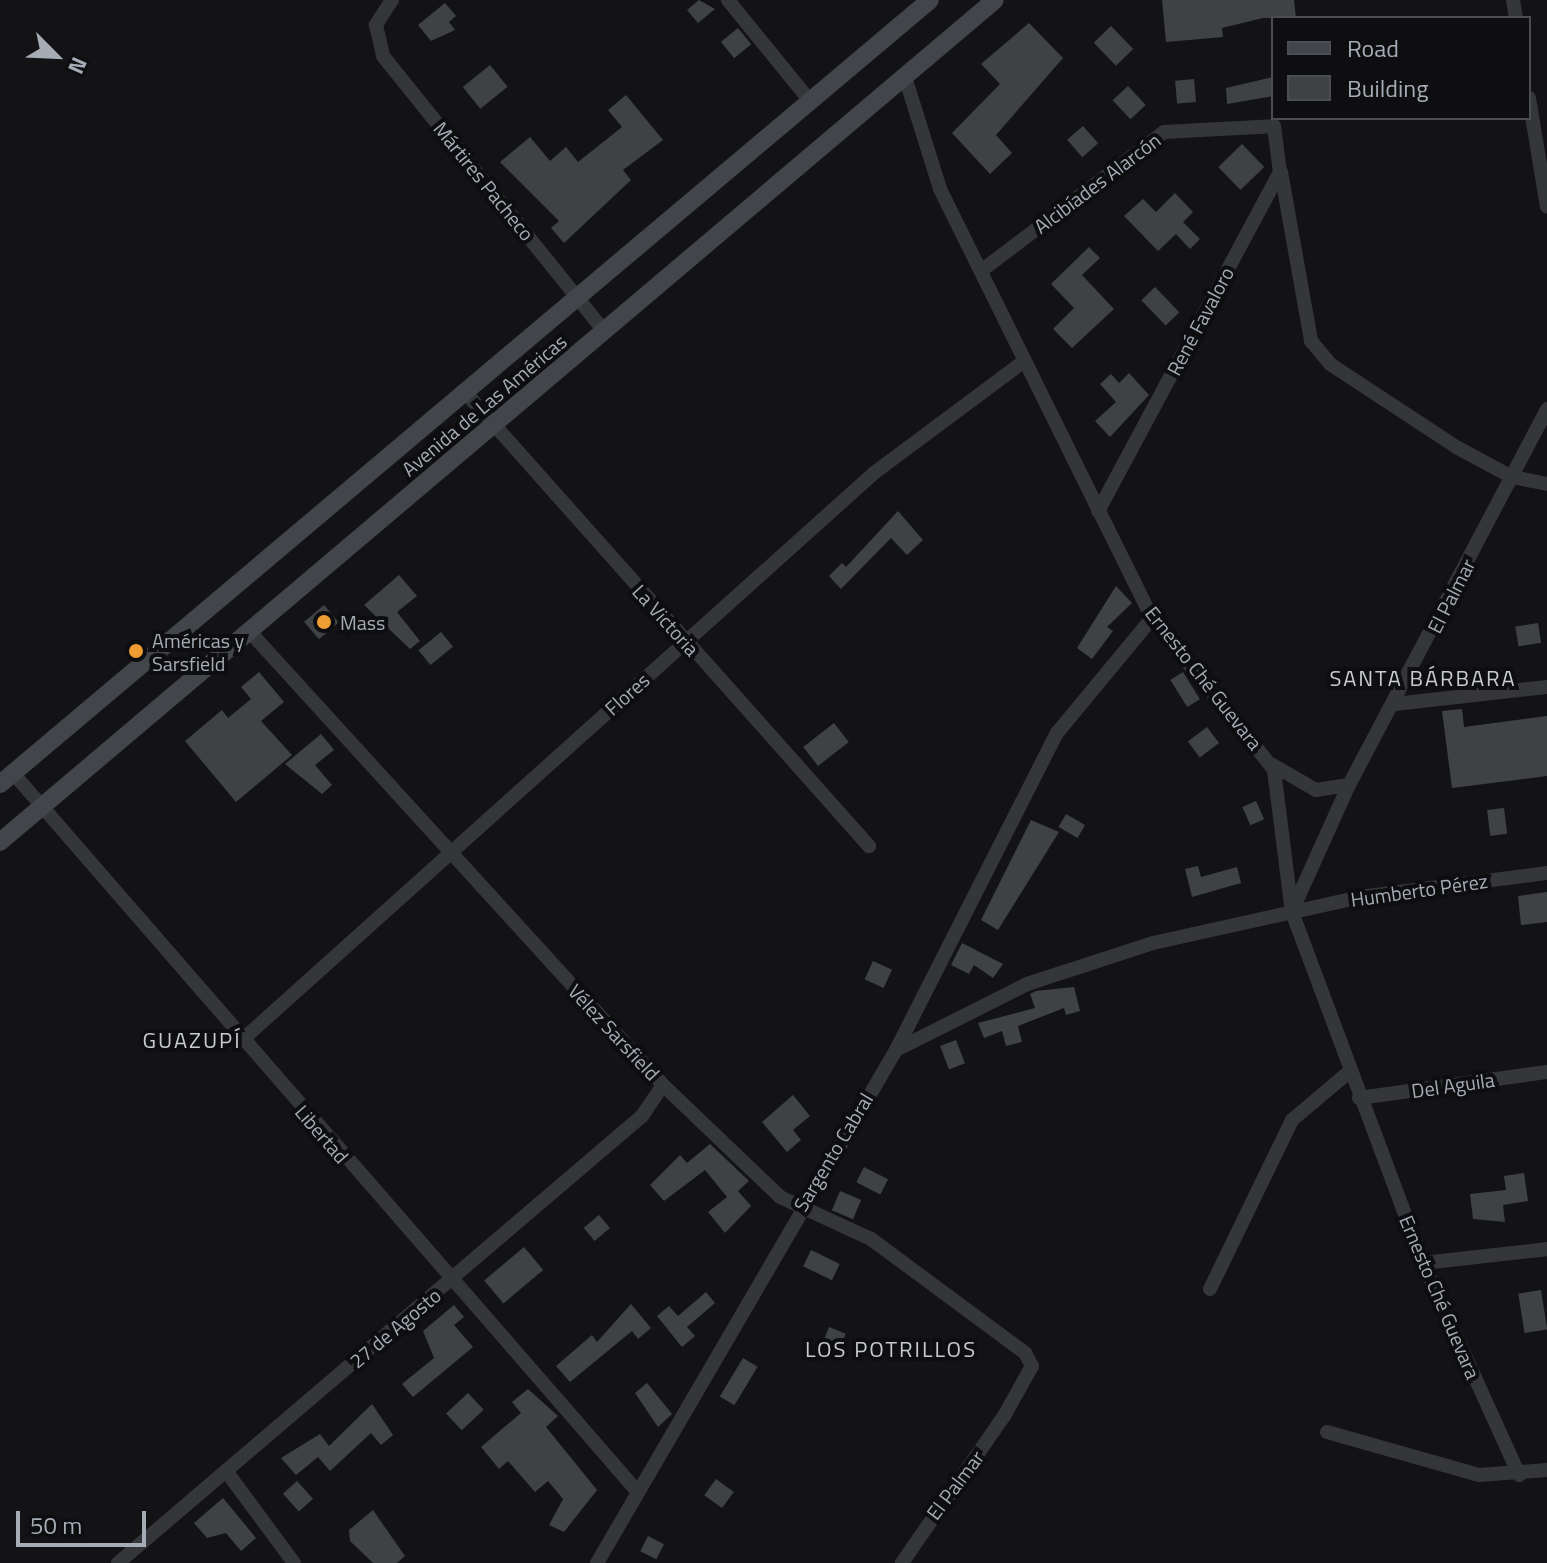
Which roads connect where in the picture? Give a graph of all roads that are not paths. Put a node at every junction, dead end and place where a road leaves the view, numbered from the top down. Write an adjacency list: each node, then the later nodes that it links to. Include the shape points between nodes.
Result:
1 (392, 0): 11 (street, Mártires Pacheco, via 376,25 383,56)
2 (728, 0): 6 (street)
3 (930, 0): 6 (main road, Avenida de Las Américas)
4 (995, 0): 5 (main road, Avenida de Las Américas)
5 (905, 77): 10 (street, Ernesto Ché Guevara, via 940,189); 12 (main road, Avenida de Las Américas)
6 (810, 101): 11 (main road, Avenida de Las Américas)
7 (1531, 110): 9 (street)
8 (1280, 172): 10 (street, Alcibíades Alarcón, via 1274,126 1164,132); 17 (street, via 1311,341 1360,385); 19 (street, René Favaloro)
9 (1547, 207)
10 (981, 271): 13 (street, Ernesto Ché Guevara)
11 (577, 298): 12 (street, Mártires Pacheco); 14 (main road, Avenida de Las Américas)
12 (605, 332): 16 (main road, Avenida de Las Américas)
13 (1024, 361): 19 (street, Ernesto Ché Guevara); 22 (street, Flores, via 874,473)
14 (465, 392): 16 (street, La Victoria); 26 (main road, Avenida de Las Américas)
15 (1547, 409): 17 (street, El Palmar)
16 (494, 425): 21 (main road, Avenida de Las Américas); 22 (street, La Victoria)
17 (1512, 477): 18 (street); 24 (street, El Palmar)
18 (1547, 484)
19 (1098, 511): 20 (street, Ernesto Ché Guevara)
20 (1152, 618): 25 (street, Ernesto Ché Guevara); 35 (street, Sargento Cabral, via 1057,733)
21 (250, 632): 28 (main road, Avenida de Las Américas); 31 (street, Vélez Sarsfield)
22 (686, 642): 30 (street, La Victoria); 31 (street, Flores)
23 (1547, 687): 24 (street)
24 (1395, 704): 27 (street, El Palmar)
25 (1271, 764): 27 (street, via 1316,790); 33 (street, Ernesto Ché Guevara)
26 (7, 778): 28 (street, Libertad)
27 (1349, 785): 33 (street, El Palmar)
28 (41, 808): 29 (main road, Avenida de Las Américas); 34 (street, Libertad)
29 (0, 842)
30 (869, 846)
31 (448, 855): 34 (street, Flores); 38 (street, Vélez Sarsfield)
32 (1547, 873): 33 (street, Humberto Pérez)
33 (1292, 912): 35 (street, Humberto Pérez, via 1153,943 1027,984); 36 (street, Ernesto Ché Guevara)
34 (241, 1041): 43 (street, Libertad)
35 (896, 1050): 40 (street, Sargento Cabral)
36 (1349, 1072): 39 (street, Ernesto Ché Guevara); 44 (street, via 1292,1120)
37 (1547, 1072): 39 (street, Del Aguila)
38 (663, 1085): 40 (street, Vélez Sarsfield); 43 (street, 27 de Agosto, via 642,1116)
39 (1359, 1098): 42 (street, Ernesto Ché Guevara)
40 (799, 1207): 45 (street, Vélez Sarsfield, via 843,1223 921,1271); 50 (street, Sargento Cabral)
41 (1547, 1249): 42 (street)
42 (1423, 1263): 49 (street, Ernesto Ché Guevara)
43 (451, 1281): 48 (street, 27 de Agosto); 50 (street, Libertad)
44 (1210, 1289)
45 (1032, 1366): 54 (street, El Palmar, via 969,1471 937,1505)
46 (1327, 1432): 49 (street, via 1437,1467)
47 (1547, 1470): 49 (street)
48 (226, 1471): 51 (street, 27 de Agosto); 52 (street)
49 (1519, 1475)
50 (636, 1490): 53 (street, Sargento Cabral)
51 (118, 1563)
52 (294, 1563)
53 (597, 1563)
54 (902, 1563)

